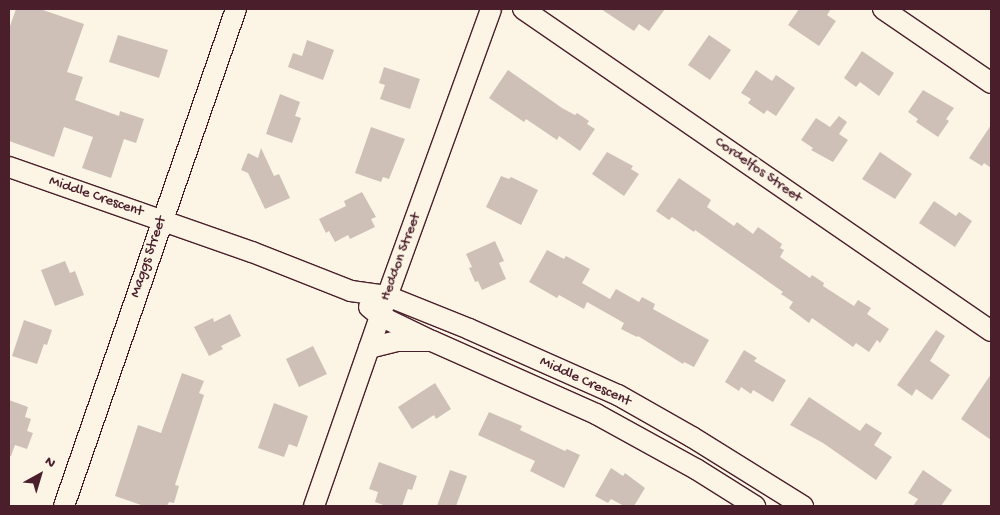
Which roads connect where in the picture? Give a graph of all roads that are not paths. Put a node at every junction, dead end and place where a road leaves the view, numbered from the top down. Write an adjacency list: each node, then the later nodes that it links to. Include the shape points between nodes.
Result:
1 (236, 9): 7 (street, Maggs Street)
2 (491, 9): 9 (street, Heddon Street)
3 (524, 9): 11 (street, Cordelfos Street)
4 (883, 9): 5 (street)
5 (991, 83)
6 (9, 167): 7 (street, Middle Crescent)
7 (162, 220): 8 (street, Middle Crescent); 14 (street, Maggs Street)
8 (351, 291): 9 (street, Middle Crescent); 10 (street, Middle Crescent)
9 (387, 296): 10 (street, Heddon Street); 17 (street, Middle Crescent, via 618,395)
10 (380, 316): 12 (street, Middle Crescent); 13 (street, Heddon Street)
11 (991, 331)
12 (432, 341): 13 (street, via 398,341); 16 (street, Middle Crescent, via 596,414)
13 (369, 348): 15 (street, Heddon Street)
14 (64, 506)
15 (314, 506)
16 (755, 506)
17 (803, 506)

